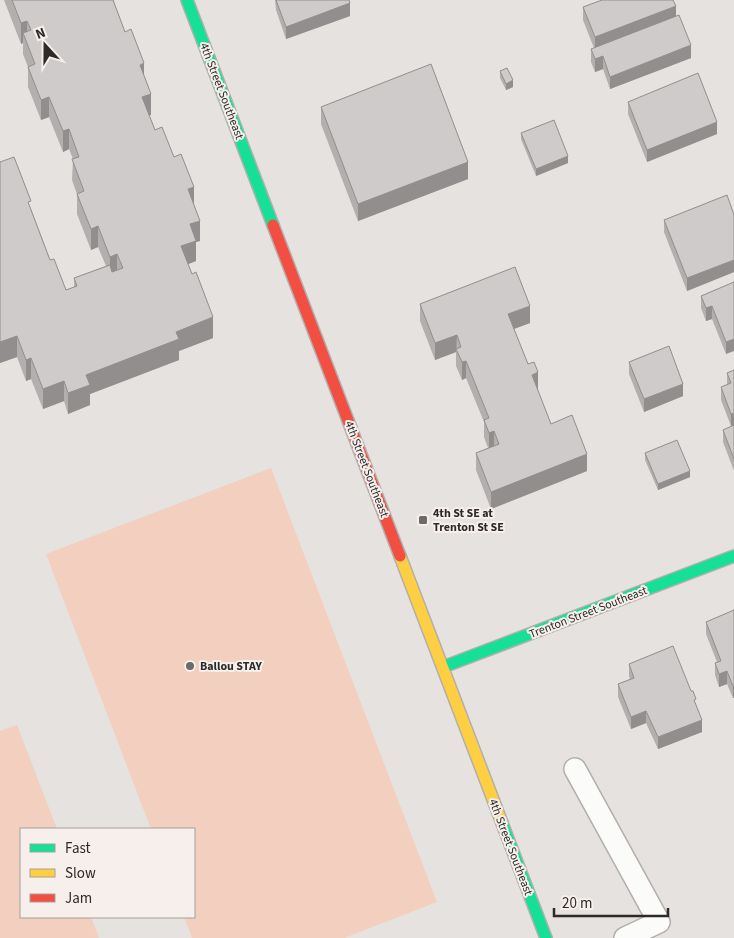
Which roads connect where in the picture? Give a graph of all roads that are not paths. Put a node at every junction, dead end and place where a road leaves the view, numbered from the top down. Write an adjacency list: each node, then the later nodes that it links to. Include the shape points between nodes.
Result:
1 (187, 0): 3 (street, 4th Street Southeast)
2 (734, 556): 3 (street, Trenton Street Southeast)
3 (443, 667): 5 (street, 4th Street Southeast)
4 (575, 769): 6 (lane, via 659,922)
5 (546, 938)
6 (625, 938)

